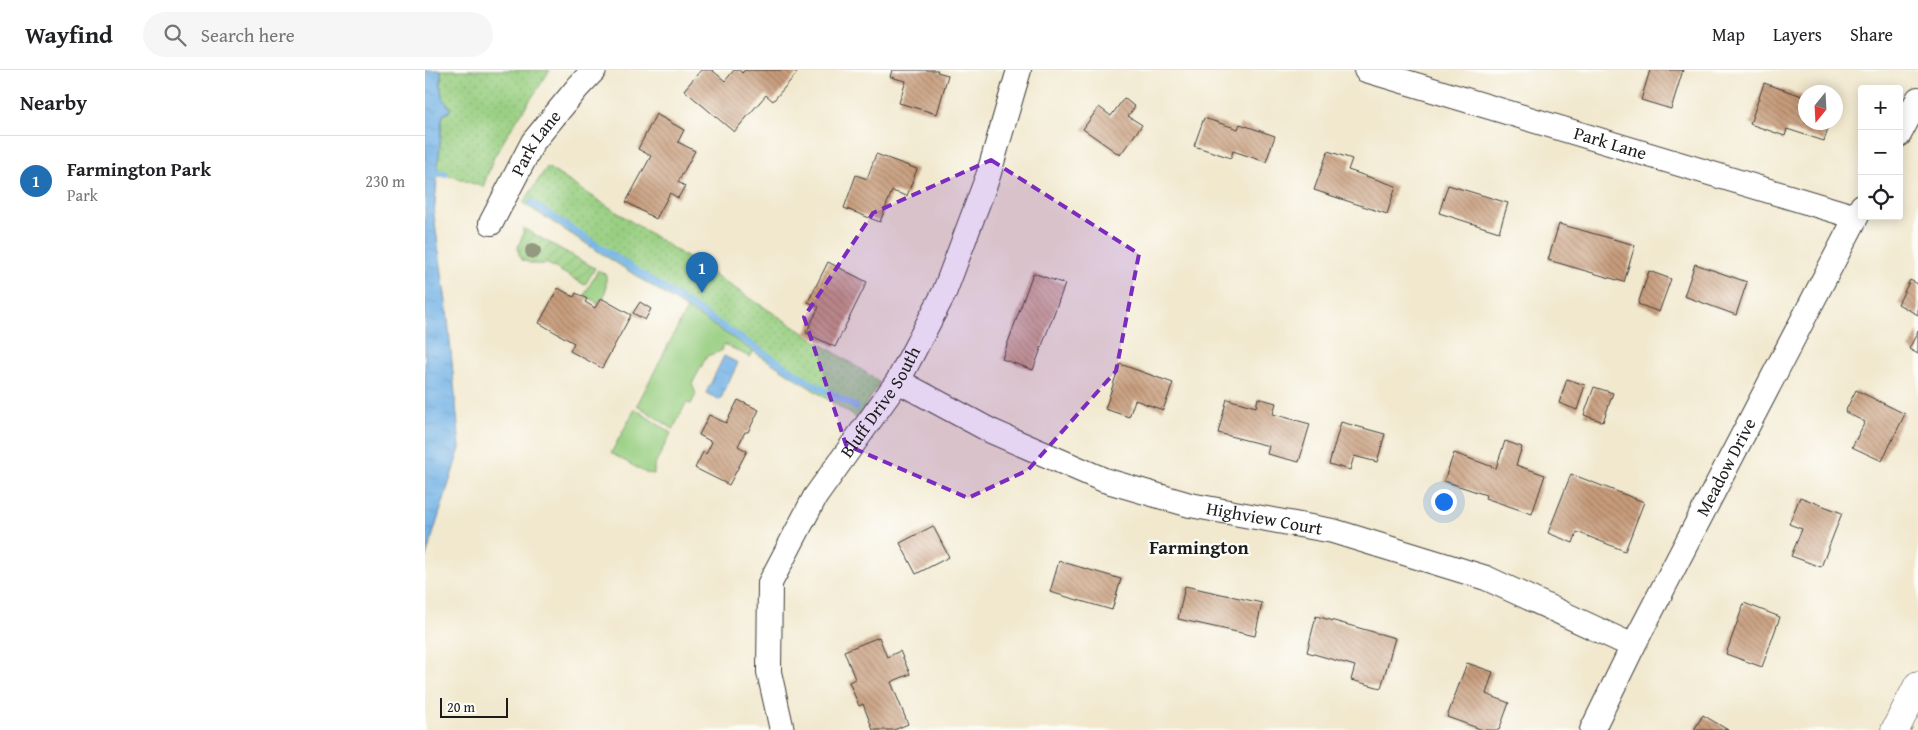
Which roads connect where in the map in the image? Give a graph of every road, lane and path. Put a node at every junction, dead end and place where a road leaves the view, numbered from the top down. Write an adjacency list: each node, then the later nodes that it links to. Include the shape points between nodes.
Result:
1 (594, 70): 8 (street, Park Lane, via 533,142)
2 (1019, 70): 9 (street, Bluff Drive South, via 988,176 944,293)
3 (1366, 70): 6 (street, Park Lane)
4 (1918, 99): 5 (street)
5 (1901, 130)
6 (1858, 211)
7 (1858, 213): 10 (street, Meadow Drive)
8 (491, 223)
9 (898, 381): 10 (street, Highview Court, via 991,431 1104,480 1190,505 1333,531 1486,578); 12 (street, Bluff Drive South, via 815,497 769,583 769,672)
10 (1633, 646): 13 (street, Meadow Drive)
11 (1918, 685): 14 (main road)
12 (782, 730)
13 (1592, 730)
14 (1895, 730)

